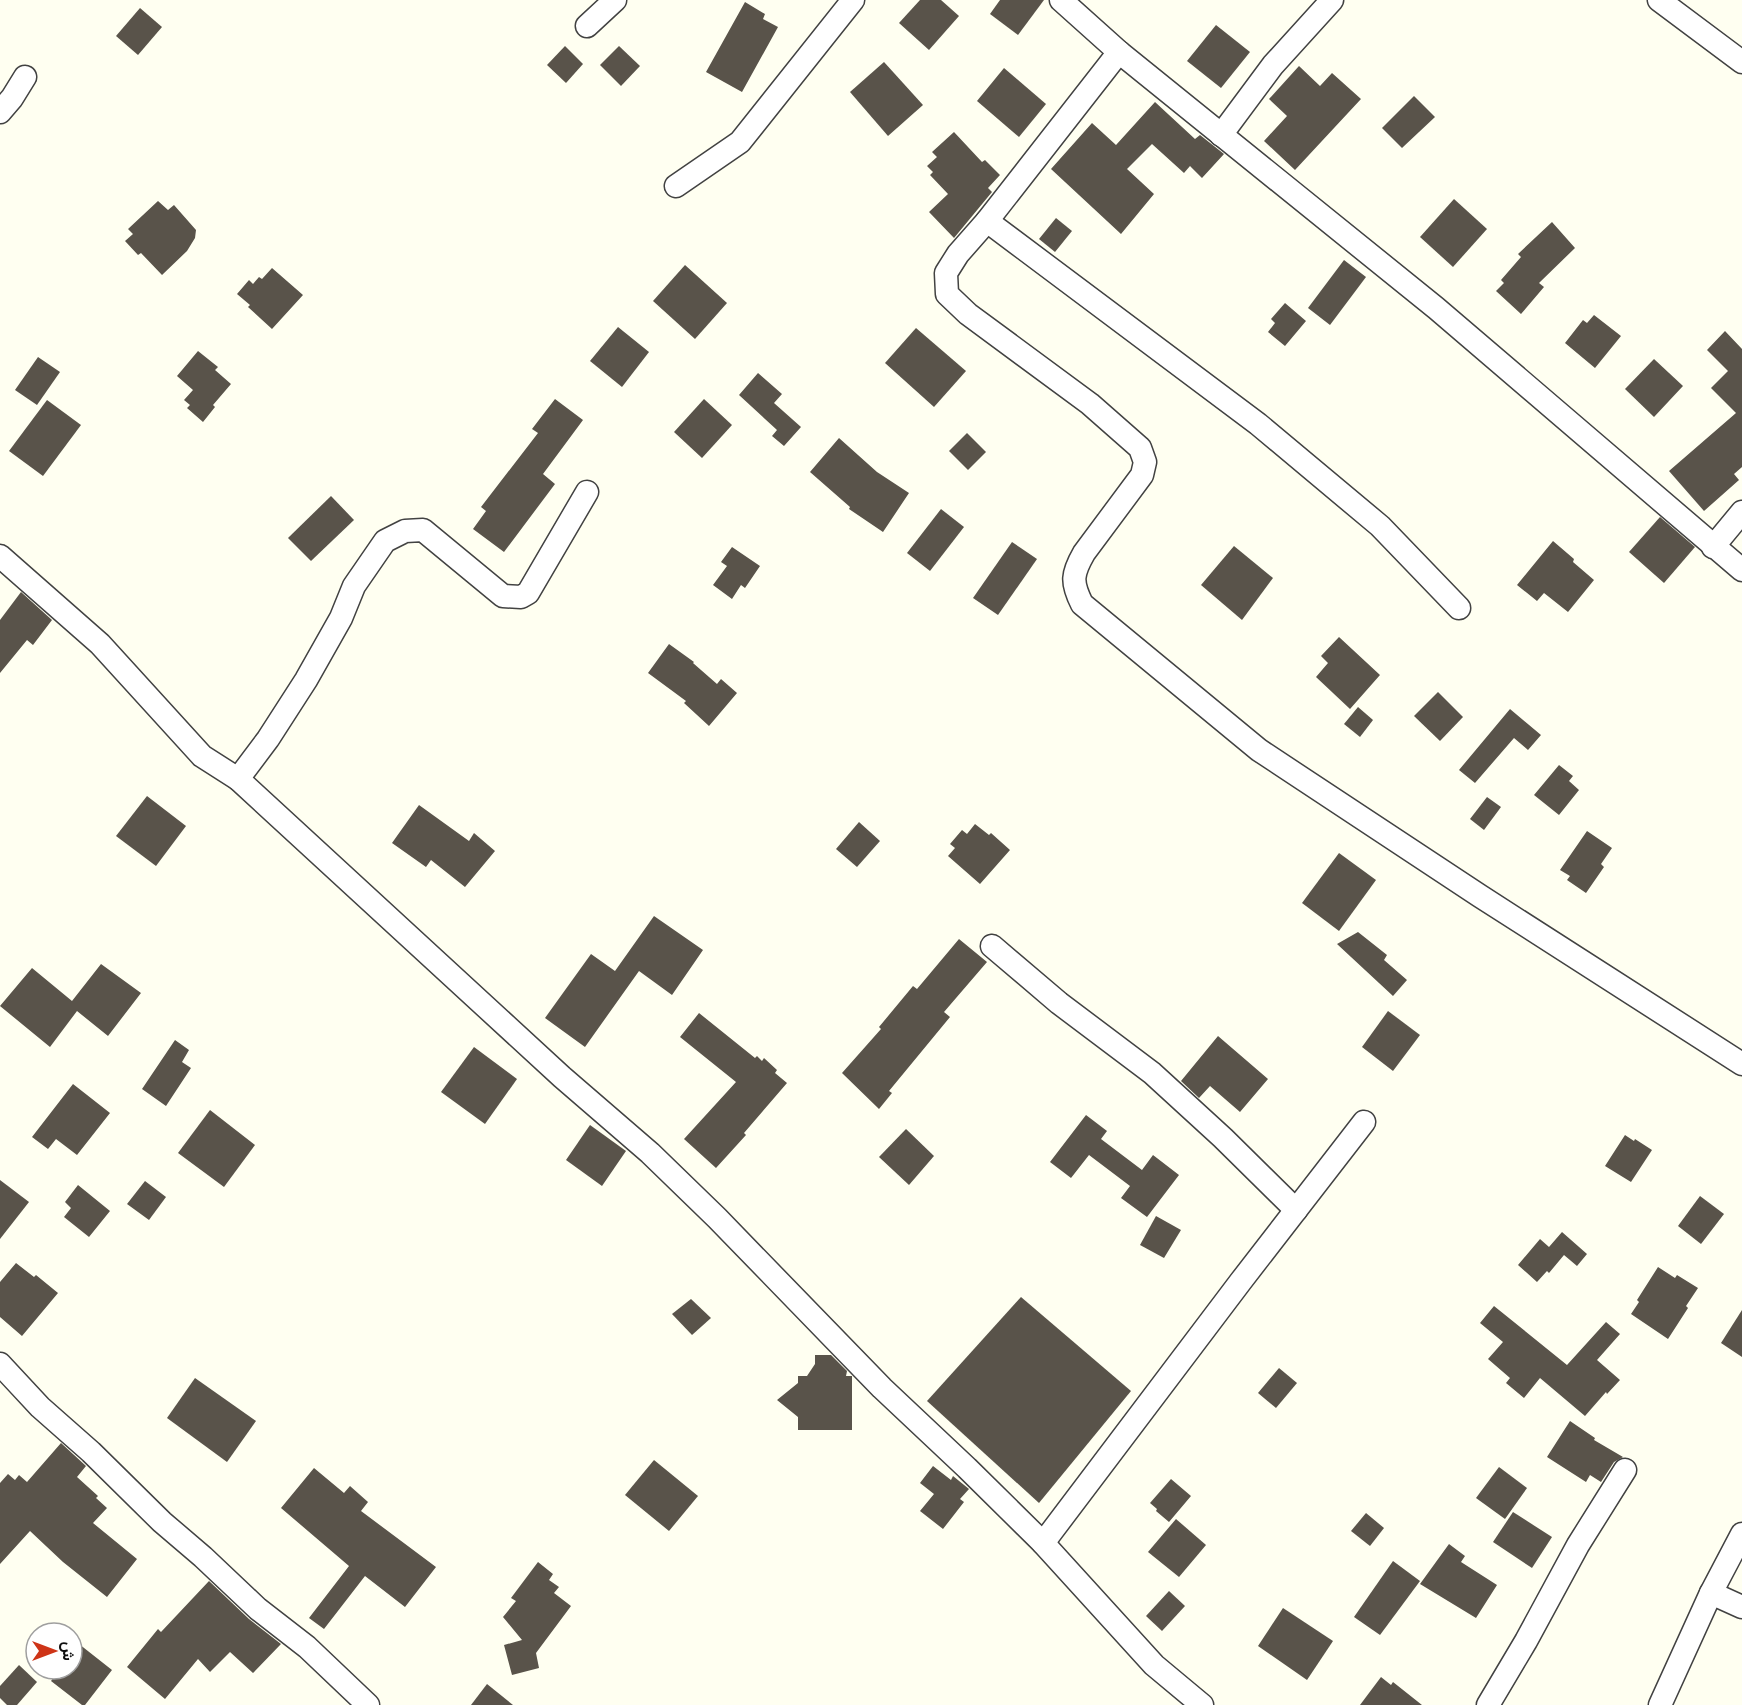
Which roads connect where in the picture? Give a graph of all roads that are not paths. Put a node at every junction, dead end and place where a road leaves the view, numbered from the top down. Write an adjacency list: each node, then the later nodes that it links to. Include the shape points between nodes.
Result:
1 (615, 0): 6 (street)
2 (853, 0): 12 (street, via 740,142)
3 (1061, 0): 7 (street)
4 (1332, 0): 11 (street, via 1273,65)
5 (1659, 0): 8 (street)
6 (587, 26)
7 (1119, 52): 11 (street); 13 (street)
8 (1742, 62)
9 (25, 77): 10 (street)
10 (0, 112)
11 (1221, 135): 16 (street, via 1436,308)
12 (676, 186)
13 (987, 221): 19 (street, via 1258,424 1380,526); 22 (street, via 946,273 947,294 968,314 1090,404 1140,448 1145,462 1142,475 1076,566 1074,587 1082,604 1259,750)
14 (587, 492): 20 (street, via 528,593 521,597 503,596 423,530 405,531 386,542 354,586 306,680)
15 (1742, 512): 16 (street)
16 (1713, 547): 18 (street)
17 (0, 556): 20 (street, via 100,644 202,756)
18 (1742, 570)
19 (1459, 608)
20 (238, 779): 28 (street, via 650,1153 882,1388)
21 (992, 946): 24 (street, via 1152,1073)
22 (1742, 1064)
23 (1364, 1122): 24 (street)
24 (1296, 1210): 28 (street)
25 (0, 1364): 31 (street, via 162,1522)
26 (1625, 1470): 33 (street)
27 (1742, 1534): 29 (street)
28 (1043, 1543): 32 (street, via 1154,1665)
29 (1711, 1593): 30 (street); 34 (street)
30 (1742, 1606)
31 (368, 1705)
32 (1202, 1705)
33 (1488, 1705)
34 (1660, 1705)

